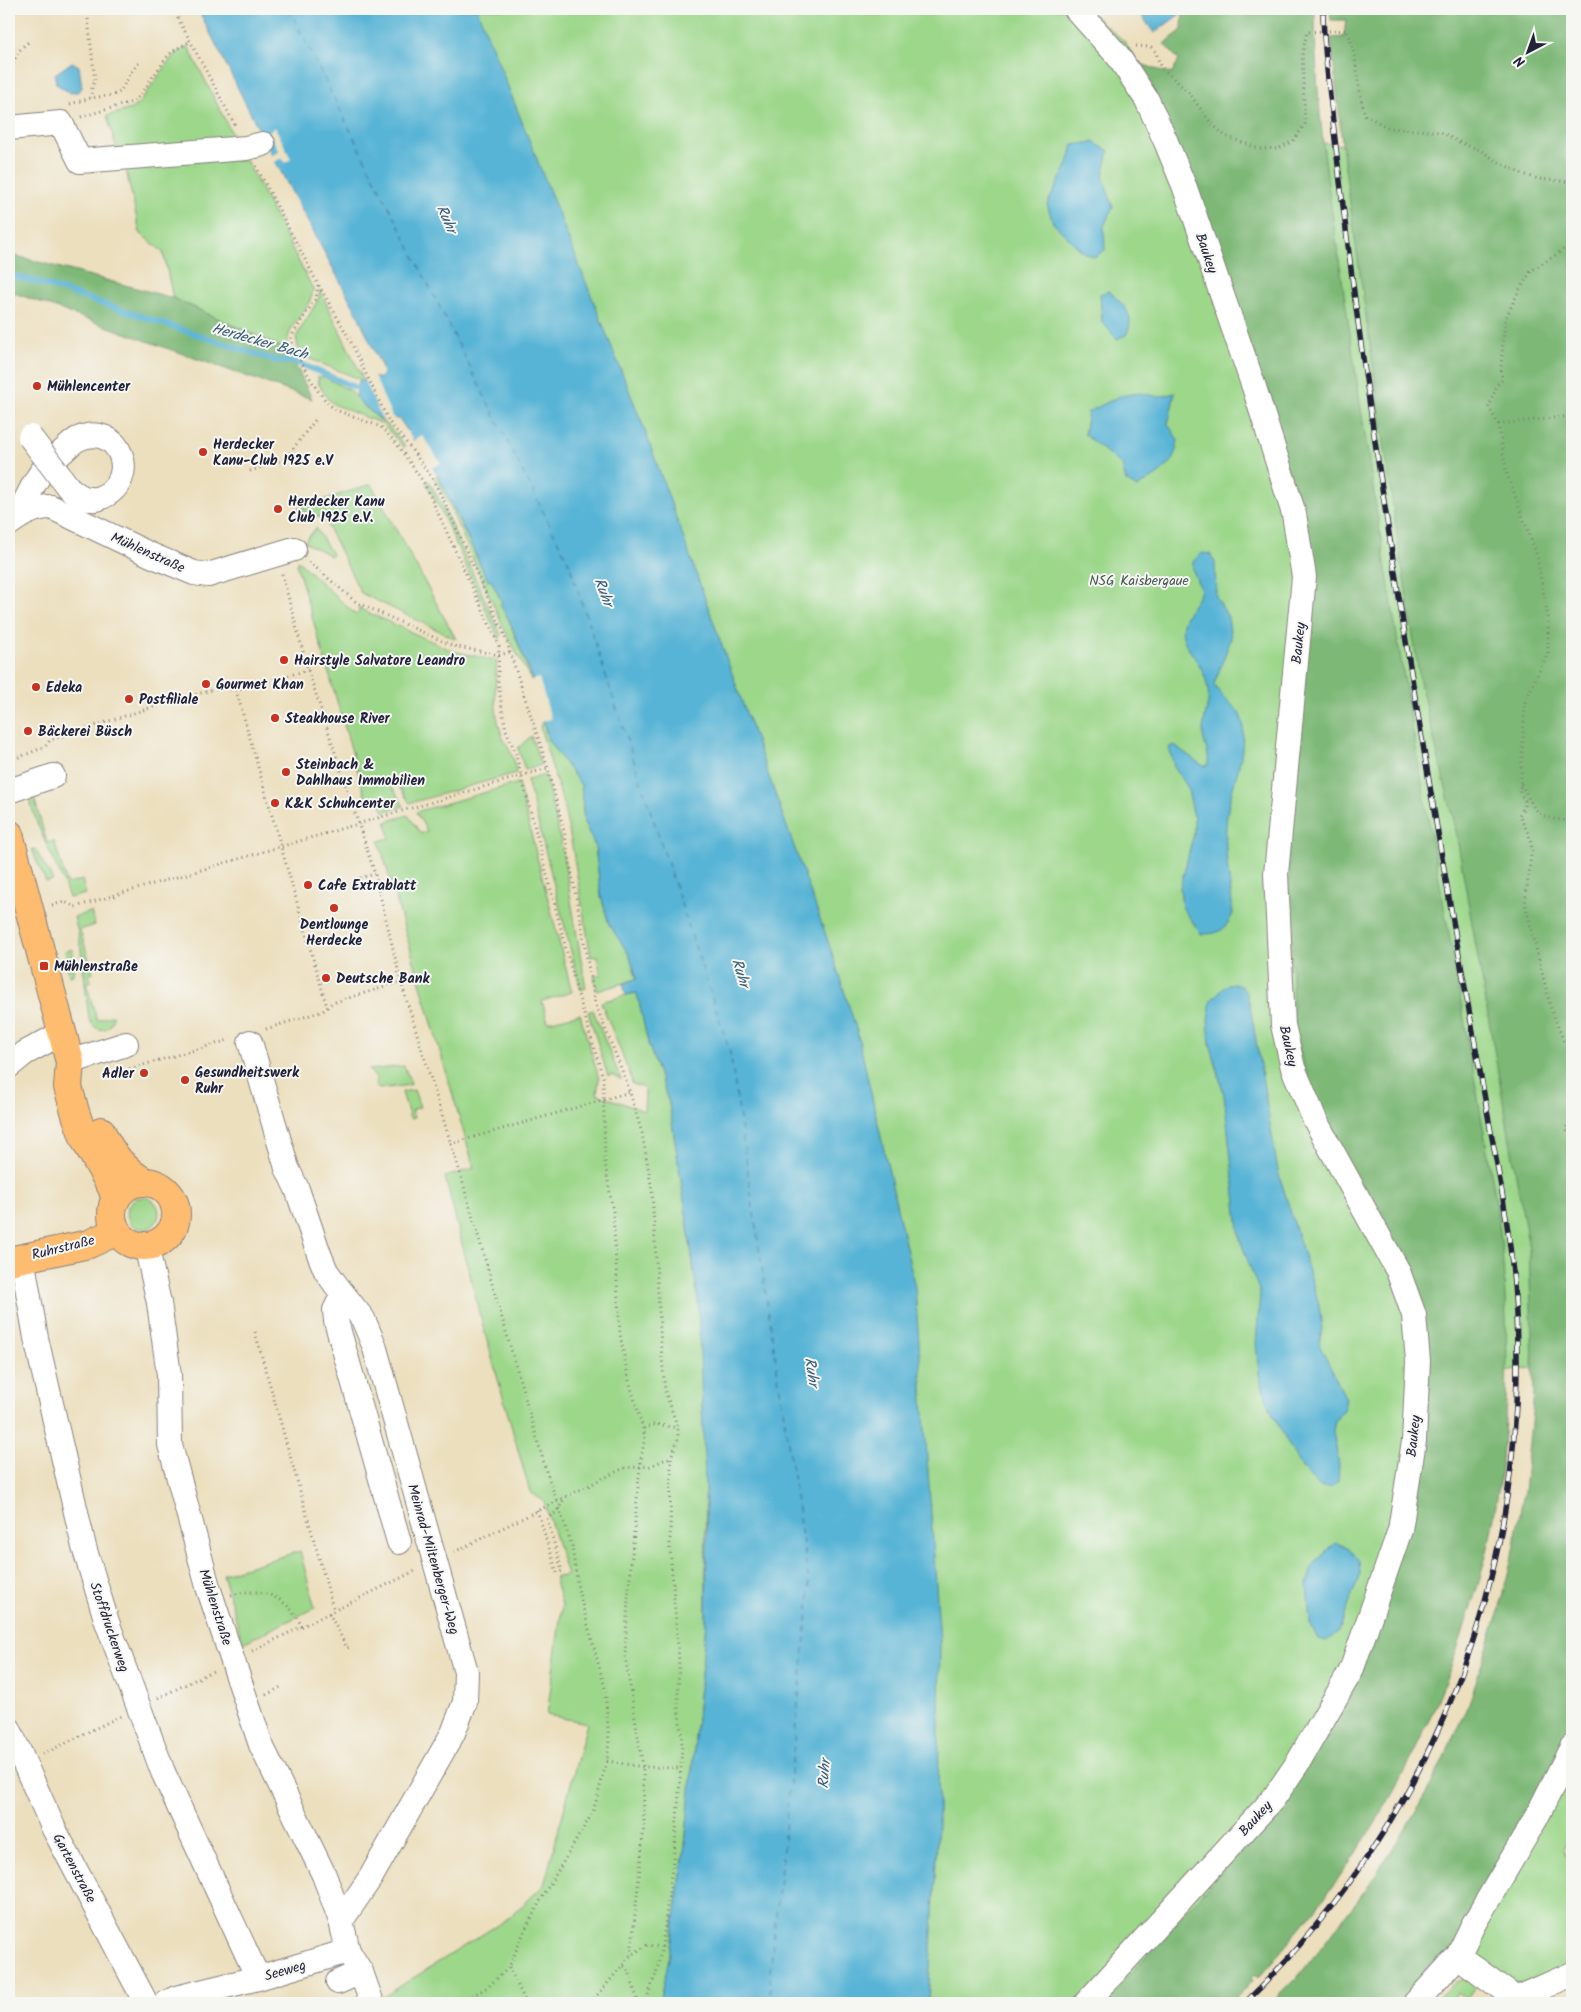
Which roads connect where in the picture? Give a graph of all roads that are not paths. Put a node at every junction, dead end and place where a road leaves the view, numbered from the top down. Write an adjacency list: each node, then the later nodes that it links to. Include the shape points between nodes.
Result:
1 (1076, 9): 36 (street, Baukey, via 1118,56 1147,100 1166,142 1254,387 1294,514 1304,577 1276,874 1283,1025 1293,1068 1315,1120 1398,1271 1414,1315 1418,1362 1414,1441 1400,1530 1350,1671 1297,1764 1273,1799)
2 (13, 127): 3 (street, via 65,114 80,161)
3 (263, 144)
4 (30, 437): 5 (street, bridge, via 68,487 77,496 98,500 116,488 122,478 124,465 121,454 107,438 87,436 76,439 65,450 44,469)
5 (14, 520): 6 (street, Mühlenstraße, via 39,507 51,507 194,573 227,579)
6 (285, 552)
7 (9, 776): 8 (street, via 44,773)
8 (9, 791)
9 (9, 834): 13 (main road)
10 (98, 1038): 13 (street)
11 (250, 1042): 20 (street, Meinrad-Miltenberger-Weg, via 287,1168 326,1271)
12 (126, 1044): 13 (street)
13 (66, 1048): 14 (street, via 25,1053); 15 (main road, via 85,1081 94,1112 116,1158 132,1175); 16 (main road, via 68,1087 76,1115 85,1140)
14 (9, 1066)
15 (145, 1182): 16 (main road, via 126,1188); 18 (main road, via 166,1191 176,1210 176,1220 170,1233)
16 (116, 1199): 17 (main road, via 112,1210)
17 (117, 1231): 18 (main road, via 125,1240); 19 (main road, Ruhrstraße, via 89,1244)
18 (148, 1246): 24 (street, Mühlenstraße, via 170,1375 170,1445 212,1600 261,1744 320,1868)
19 (15, 1259): 29 (street, Stoffdruckerweg, via 84,1547 107,1622 163,1772)
20 (343, 1294): 21 (street, via 335,1310 336,1322); 24 (street, Meinrad-Miltenberger-Weg, via 362,1318 374,1345 466,1672 465,1702 453,1733 371,1877)
21 (399, 1542)
22 (9, 1730): 33 (street, Gartenstraße, via 54,1829)
23 (1572, 1748): 26 (street)
24 (341, 1921): 25 (street, Mühlenstraße)
25 (348, 1952): 27 (street); 29 (street, Seeweg)
26 (1458, 1956): 32 (street); 37 (street)
27 (361, 1972): 30 (street); 35 (street)
28 (1572, 1974): 31 (street)
29 (258, 1978): 34 (street, Seeweg)
30 (338, 1982)
31 (1556, 1994): 32 (street)
32 (1515, 2001)
33 (146, 2003)
34 (166, 2003)
35 (372, 2003)
36 (1086, 2003)
37 (1415, 2003)

